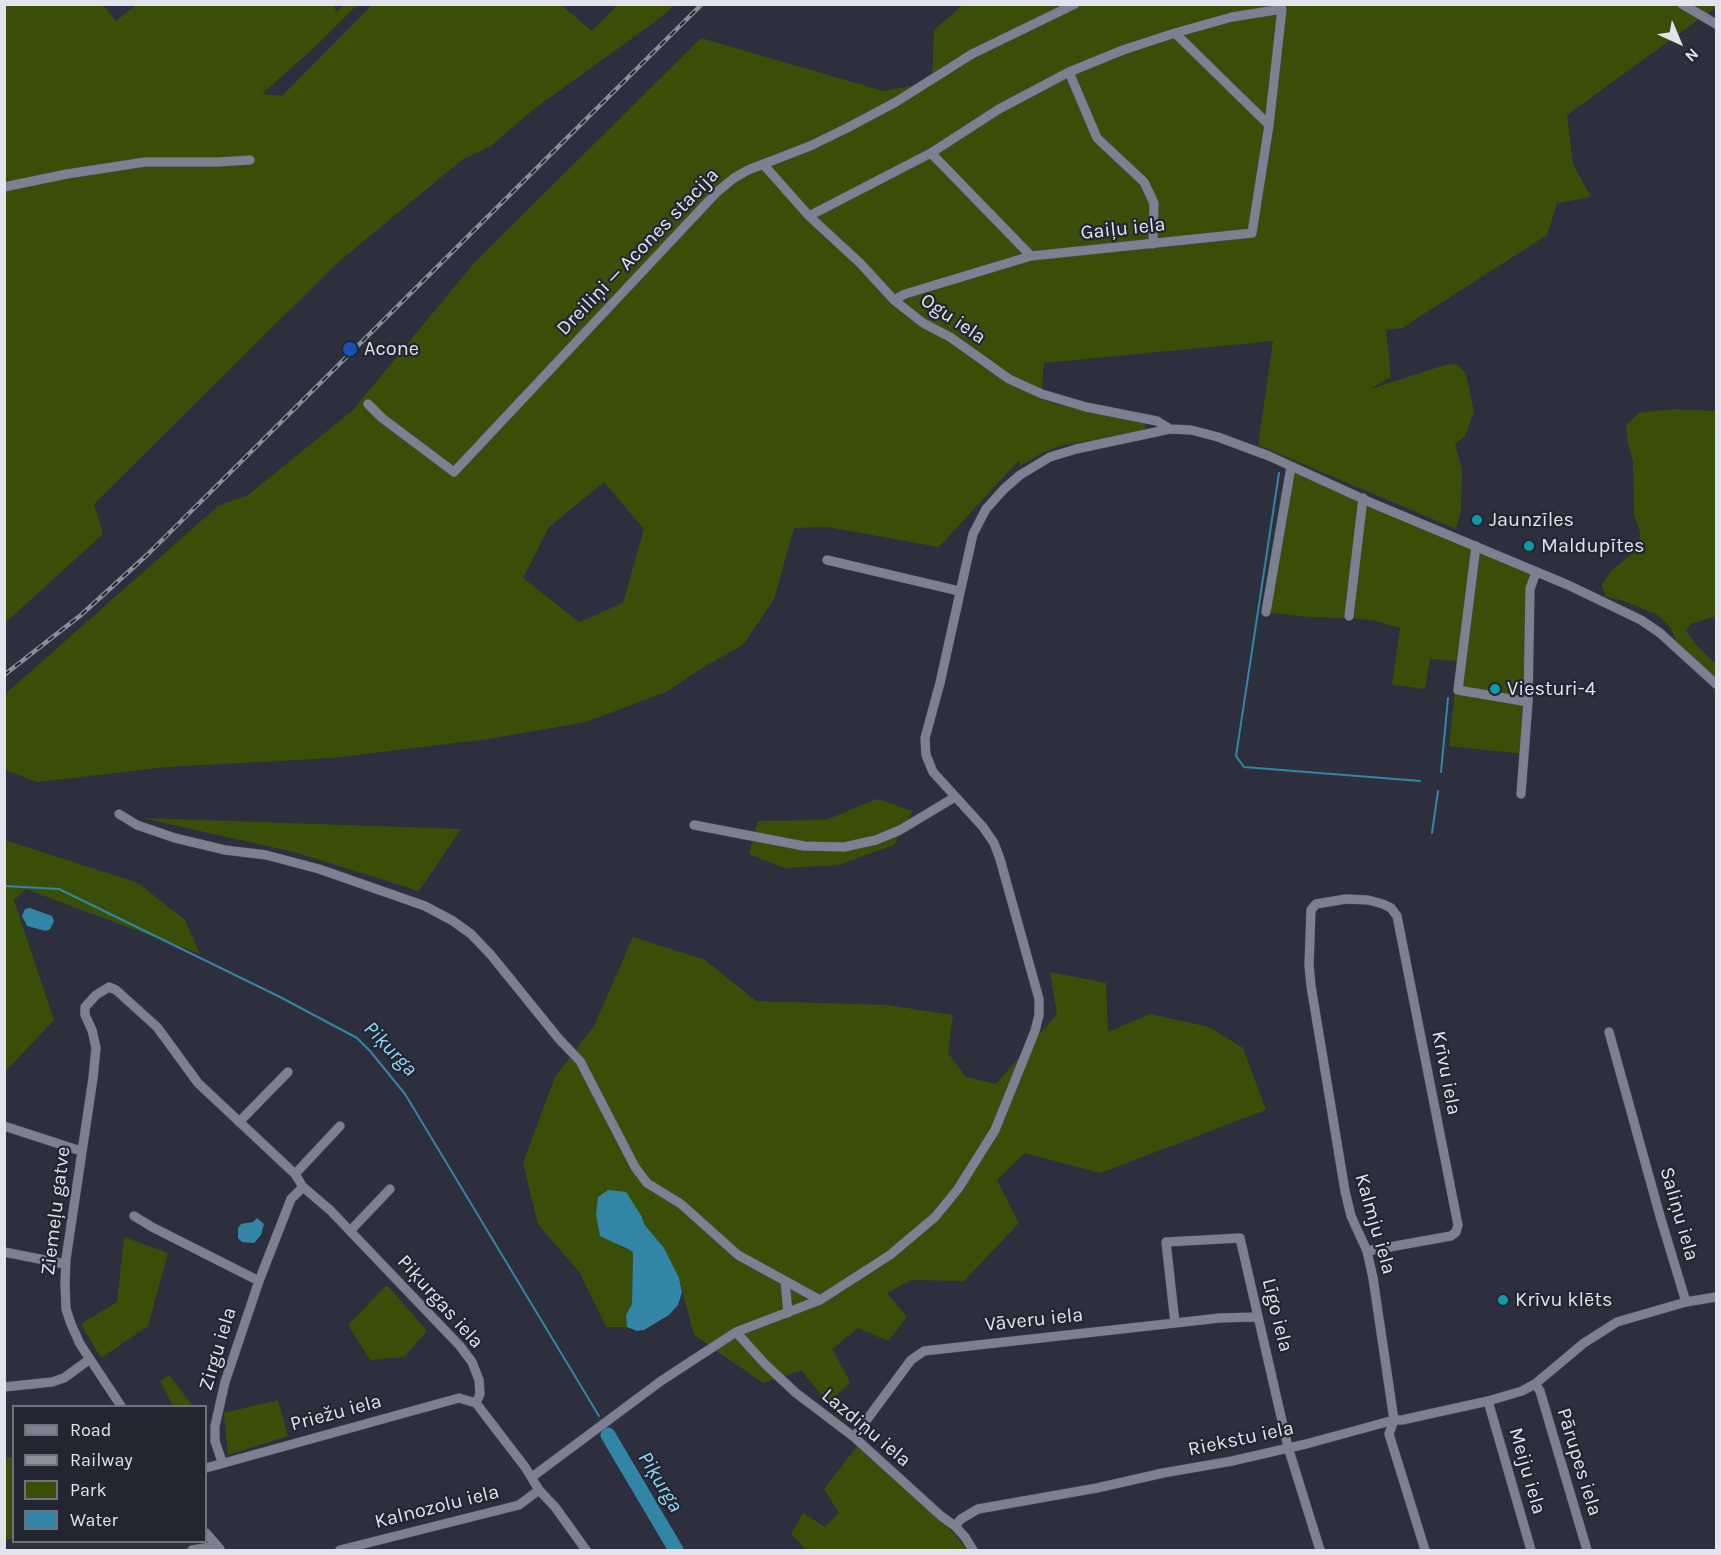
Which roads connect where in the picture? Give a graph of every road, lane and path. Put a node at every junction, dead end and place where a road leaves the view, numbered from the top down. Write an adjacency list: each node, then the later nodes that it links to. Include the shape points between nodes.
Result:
1 (1076, 4): 10 (street, Dreiliņi — Acones stacija, via 972,54 847,128)
2 (1682, 4): 4 (street)
3 (1283, 7): 5 (street, Gaiļu iela); 7 (street, Gaiļu iela)
4 (1716, 24)
5 (1175, 33): 6 (street, Gaiļu iela); 7 (street)
6 (1069, 72): 8 (street, Gaiļu iela, via 999,109); 13 (street, via 1097,138 1144,182 1154,203)
7 (1269, 124): 13 (street, Gaiļu iela, via 1252,233)
8 (931, 153): 12 (street, Gaiļu iela); 14 (street)
9 (250, 160): 11 (street, via 146,162)
10 (762, 164): 12 (street, Ogu iela); 16 (street, Dreiliņi — Acones stacija, via 717,192 454,472)
11 (4, 187)
12 (809, 216): 15 (street, Ogu iela)
13 (1153, 244): 14 (street, Gaiļu iela)
14 (1031, 256): 15 (street, Gaiļu iela)
15 (894, 300): 17 (street, Ogu iela, via 1029,389 1086,407 1157,421)
16 (368, 404)
17 (1170, 429): 18 (street, via 1218,437); 23 (street, via 1076,449 1050,457 1020,475 986,509 973,534)
18 (1291, 467): 19 (street); 24 (street)
19 (1363, 498): 20 (street); 25 (street)
20 (1476, 546): 22 (street); 27 (street, via 1458,690)
21 (827, 560): 23 (street)
22 (1536, 572): 26 (street, via 1641,620); 27 (street, via 1530,589)
23 (959, 591): 29 (street, via 925,738 926,755 933,771)
24 (1266, 612)
25 (1349, 616)
26 (1716, 684)
27 (1528, 702): 28 (street)
28 (1521, 794)
29 (955, 797): 31 (street, via 900,830 844,847 804,846); 51 (street, via 983,827 1000,859 1040,999 1035,1031 995,1130 958,1189 917,1234)
30 (119, 814): 49 (street, via 137,825 175,838 319,869 425,906 453,921 491,955 580,1061 647,1183 681,1204 738,1255)
31 (694, 825)
32 (1316, 904): 45 (street, Kalmju iela, via 1311,910 1311,986 1345,1191); 45 (street, Krīvu iela, via 1368,900 1391,908 1397,916 1458,1225 1451,1236)
33 (85, 1007): 36 (street, Piķurgas iela, via 102,990 116,990 157,1027 198,1083); 39 (street, Ziemeļu gatve, via 96,1048)
34 (1609, 1032): 52 (street, Saliņu iela)
35 (288, 1072): 36 (street)
36 (239, 1122): 40 (street, Piķurgas iela)
37 (4, 1126): 39 (street)
38 (340, 1126): 40 (street)
39 (81, 1151): 47 (street, Ziemeļu gatve)
40 (295, 1174): 41 (street, Piķurgas iela)
41 (303, 1187): 44 (street, Piķurgas iela); 48 (street, Zirgu iela, via 291,1199)
42 (390, 1189): 44 (street)
43 (134, 1216): 48 (street)
44 (350, 1231): 61 (street, Piķurgas iela, via 472,1362 479,1380)
45 (1367, 1251): 63 (street, Kalmju iela)
46 (4, 1252): 47 (street)
47 (65, 1264): 57 (street, Ziemeļu gatve, via 66,1309)
48 (259, 1281): 66 (street, Zirgu iela, via 231,1360 214,1426)
49 (785, 1281): 51 (street); 53 (street)
50 (1716, 1297): 52 (street, Riekstu iela)
51 (820, 1300): 53 (street)
52 (1686, 1302): 58 (street, Riekstu iela, via 1617,1322 1584,1343)
53 (788, 1313): 56 (street)
54 (1258, 1319): 55 (street, Vāveru iela, via 1236,1317); 55 (street, Līgo iela, via 1240,1238 1166,1242); 65 (street, Līgo iela)
55 (1175, 1323): 64 (street, Vāveru iela, via 924,1351 911,1360)
56 (736, 1332): 64 (street, Lazdiņu iela, via 796,1393); 68 (street)
57 (90, 1359): 59 (street, via 52,1382); 62 (street, Ziemeļu gatve)
58 (1535, 1384): 60 (street, Riekstu iela); 80 (street, Pārupes iela)
59 (4, 1387)
60 (1488, 1401): 63 (street, Riekstu iela); 79 (street, Meiju iela)
61 (476, 1403): 66 (street, Priežu iela, via 459,1398); 68 (street)
62 (120, 1405)
63 (1394, 1420): 65 (street, Riekstu iela); 78 (street, Kalmju iela, via 1389,1434)
64 (854, 1437): 70 (street, Lazdiņu iela)
65 (1288, 1447): 70 (street, Riekstu iela, via 978,1509); 77 (street, Līgo iela)
66 (222, 1462): 67 (street, Priežu iela)
67 (207, 1468)
68 (532, 1477): 69 (street)
69 (539, 1490): 73 (street); 75 (street, Kalnozolu iela, via 519,1505)
70 (955, 1526): 76 (street, Lazdiņu iela)
71 (207, 1534): 72 (street)
72 (219, 1548): 74 (street)
73 (582, 1549)
74 (192, 1551)
75 (340, 1551)
76 (973, 1551)
77 (1320, 1551)
78 (1425, 1551)
79 (1531, 1551)
80 (1587, 1551)

